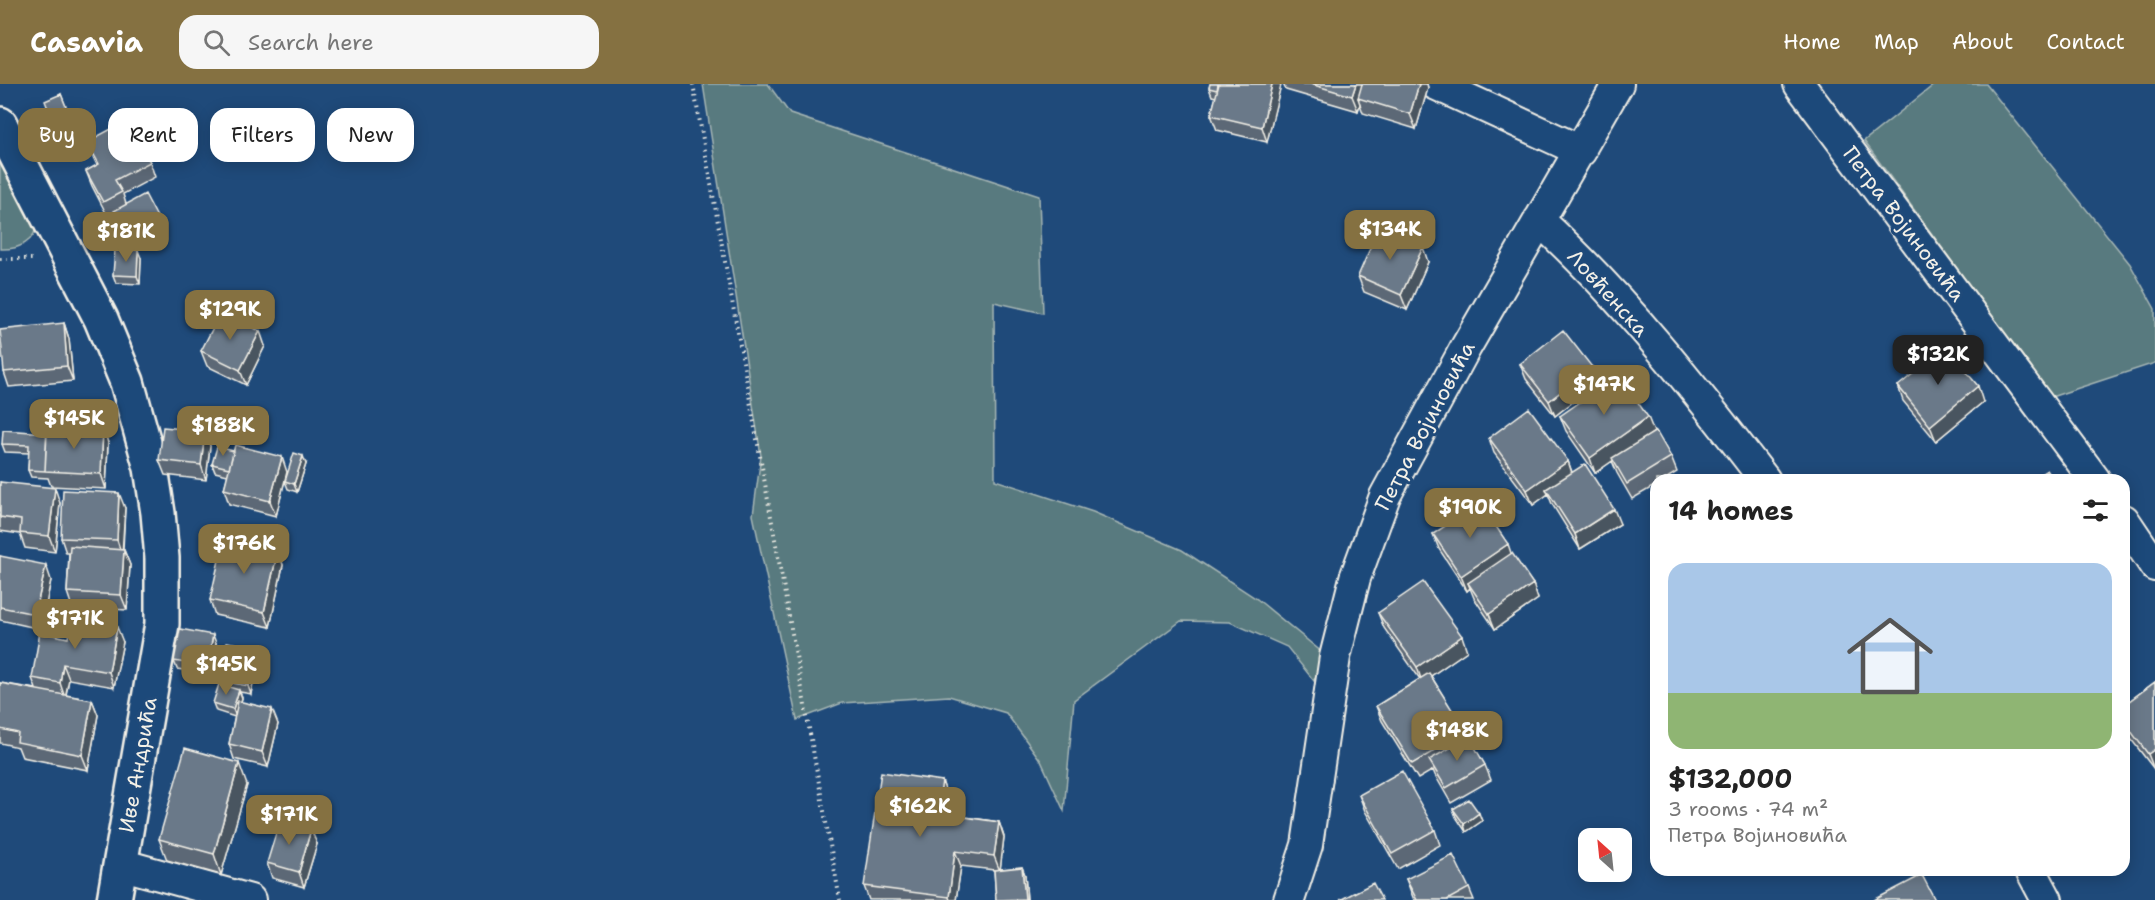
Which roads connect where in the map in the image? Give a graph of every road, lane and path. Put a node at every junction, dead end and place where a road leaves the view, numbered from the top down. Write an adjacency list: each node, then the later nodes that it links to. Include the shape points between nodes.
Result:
1 (693, 84): 16 (path)
2 (1435, 84): 6 (street)
3 (1618, 84): 6 (street, Петра Војиновића)
4 (1799, 84): 9 (street, Петра Војиновића)
5 (0, 124): 12 (street, Иве Андрића, via 101,319 127,382 151,468 162,558 162,624)
6 (1581, 151): 7 (street, Петра Војиновића)
7 (1539, 220): 8 (street, Ловћенска, via 1573,251 1667,358); 17 (street, Петра Војиновића, via 1390,487 1366,547 1335,657 1307,845)
8 (1760, 474)
9 (2091, 474)
10 (2130, 529): 11 (street)
11 (2155, 566)
12 (120, 864): 14 (street, Иве Андрића); 15 (street)
13 (2034, 876): 18 (street)
14 (114, 900)
15 (249, 900)
16 (840, 900)
17 (1289, 900)
18 (2047, 900)

